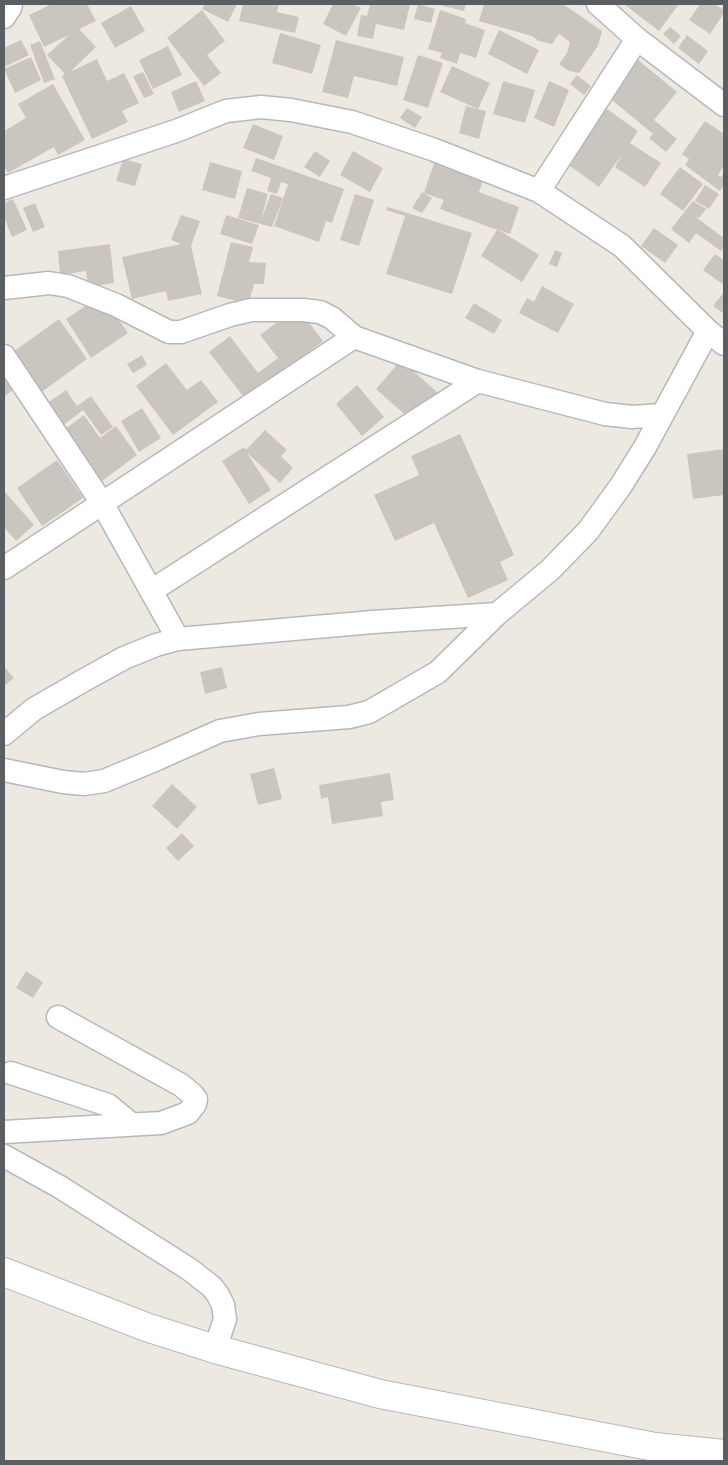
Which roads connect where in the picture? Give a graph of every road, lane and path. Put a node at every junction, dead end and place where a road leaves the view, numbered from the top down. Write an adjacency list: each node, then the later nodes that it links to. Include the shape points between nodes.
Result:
1 (11, 4): 3 (street)
2 (598, 4): 4 (street)
3 (4, 17)
4 (637, 39): 5 (street); 7 (street)
5 (724, 105)
6 (4, 188): 7 (street, via 176,131 226,111 261,107 352,122)
7 (539, 191): 10 (street, via 622,246)
8 (4, 288): 9 (street, via 49,283 68,286 169,332 181,332 251,310 304,310 332,318)
9 (354, 337): 12 (street); 14 (street)
10 (716, 338): 13 (street)
11 (4, 356): 14 (street)
12 (478, 382): 13 (street, via 606,414 632,417); 16 (street)
13 (661, 415): 17 (street, via 620,487 588,531 550,570)
14 (102, 503): 15 (street); 16 (street)
15 (4, 568)
16 (151, 591): 18 (street)
17 (497, 614): 18 (street); 20 (street, via 438,672 368,712 220,731 122,773 84,784)
18 (178, 639): 19 (street, via 124,658 34,709)
19 (4, 734)
20 (4, 770)
21 (58, 1017): 23 (street, via 181,1085 196,1099 188,1113 169,1121)
22 (11, 1073): 23 (street, via 108,1106)
23 (130, 1124): 24 (street)
24 (4, 1132)
25 (4, 1156): 27 (street, via 60,1187 190,1269 212,1287 223,1304 225,1319)
26 (4, 1272): 27 (street, via 146,1327)
27 (214, 1349): 28 (street, via 389,1396 655,1447)
28 (724, 1454)

